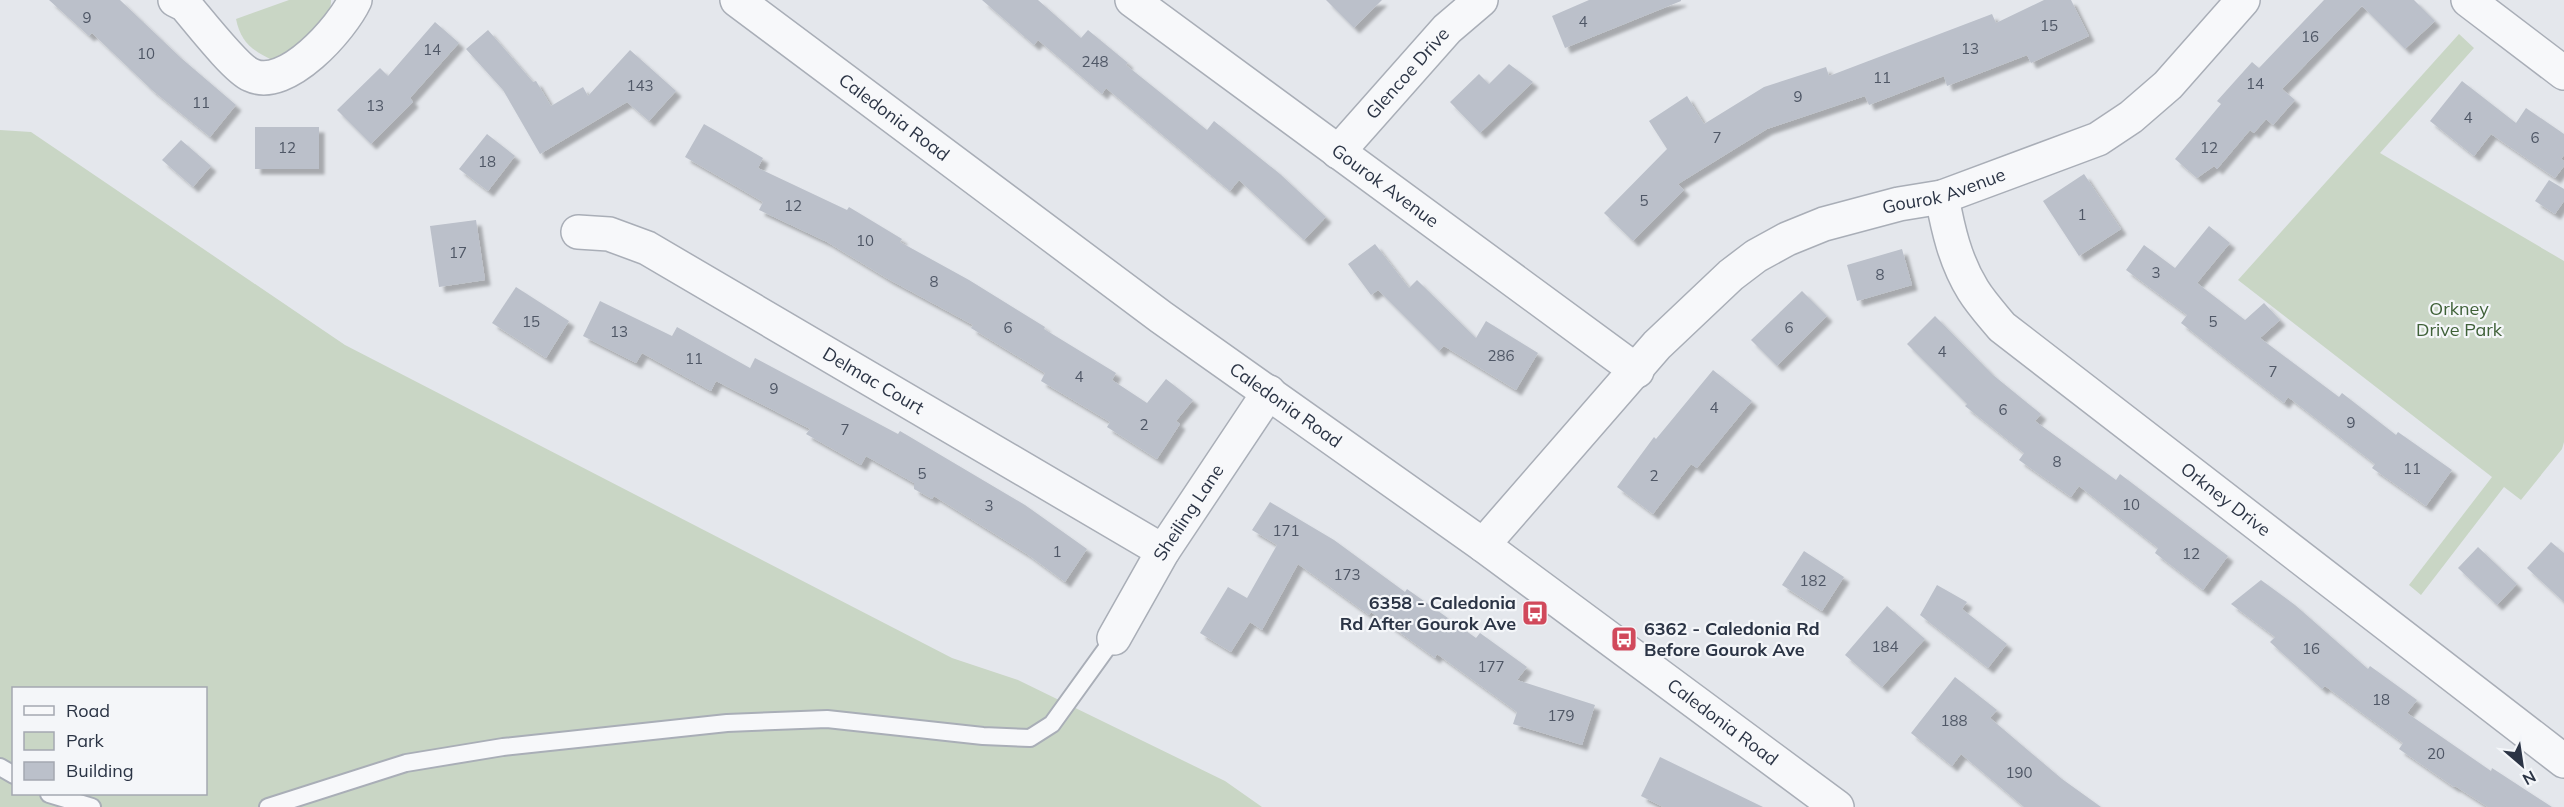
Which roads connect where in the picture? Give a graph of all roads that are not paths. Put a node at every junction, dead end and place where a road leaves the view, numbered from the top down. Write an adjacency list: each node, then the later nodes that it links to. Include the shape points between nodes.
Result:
1 (355, 0): 7 (street, via 342,23 316,52 271,79 243,71)
2 (737, 0): 13 (street, Caledonia Road, via 1152,310)
3 (1132, 0): 9 (street, Gourok Avenue)
4 (1481, 0): 9 (street, Glencoe Drive, via 1447,29)
5 (2243, 0): 10 (street, Gourok Avenue, via 2168,85 2098,140)
6 (2468, 0): 8 (street)
7 (186, 2)
8 (2564, 73)
9 (1338, 152): 12 (street, Gourok Avenue)
10 (1942, 196): 12 (street, Gourok Avenue, via 1824,224 1756,256 1704,299); 17 (street, Orkney Drive, via 1953,246 1966,277 2002,327)
11 (578, 232): 15 (street, Delmac Court, via 609,234 647,248)
12 (1636, 371): 14 (street, Gourok Avenue)
13 (1269, 392): 14 (street, Caledonia Road); 15 (street, Sheiling Lane)
14 (1483, 545): 21 (street, Caledonia Road)
15 (1163, 551): 16 (street, Sheiling Lane)
16 (1114, 638): 20 (lane, via 1052,724 1030,738 827,719 727,723 503,747 406,763)
17 (2562, 756)
18 (52, 795): 19 (lane)
19 (92, 807)
20 (268, 807)
21 (1837, 807)

